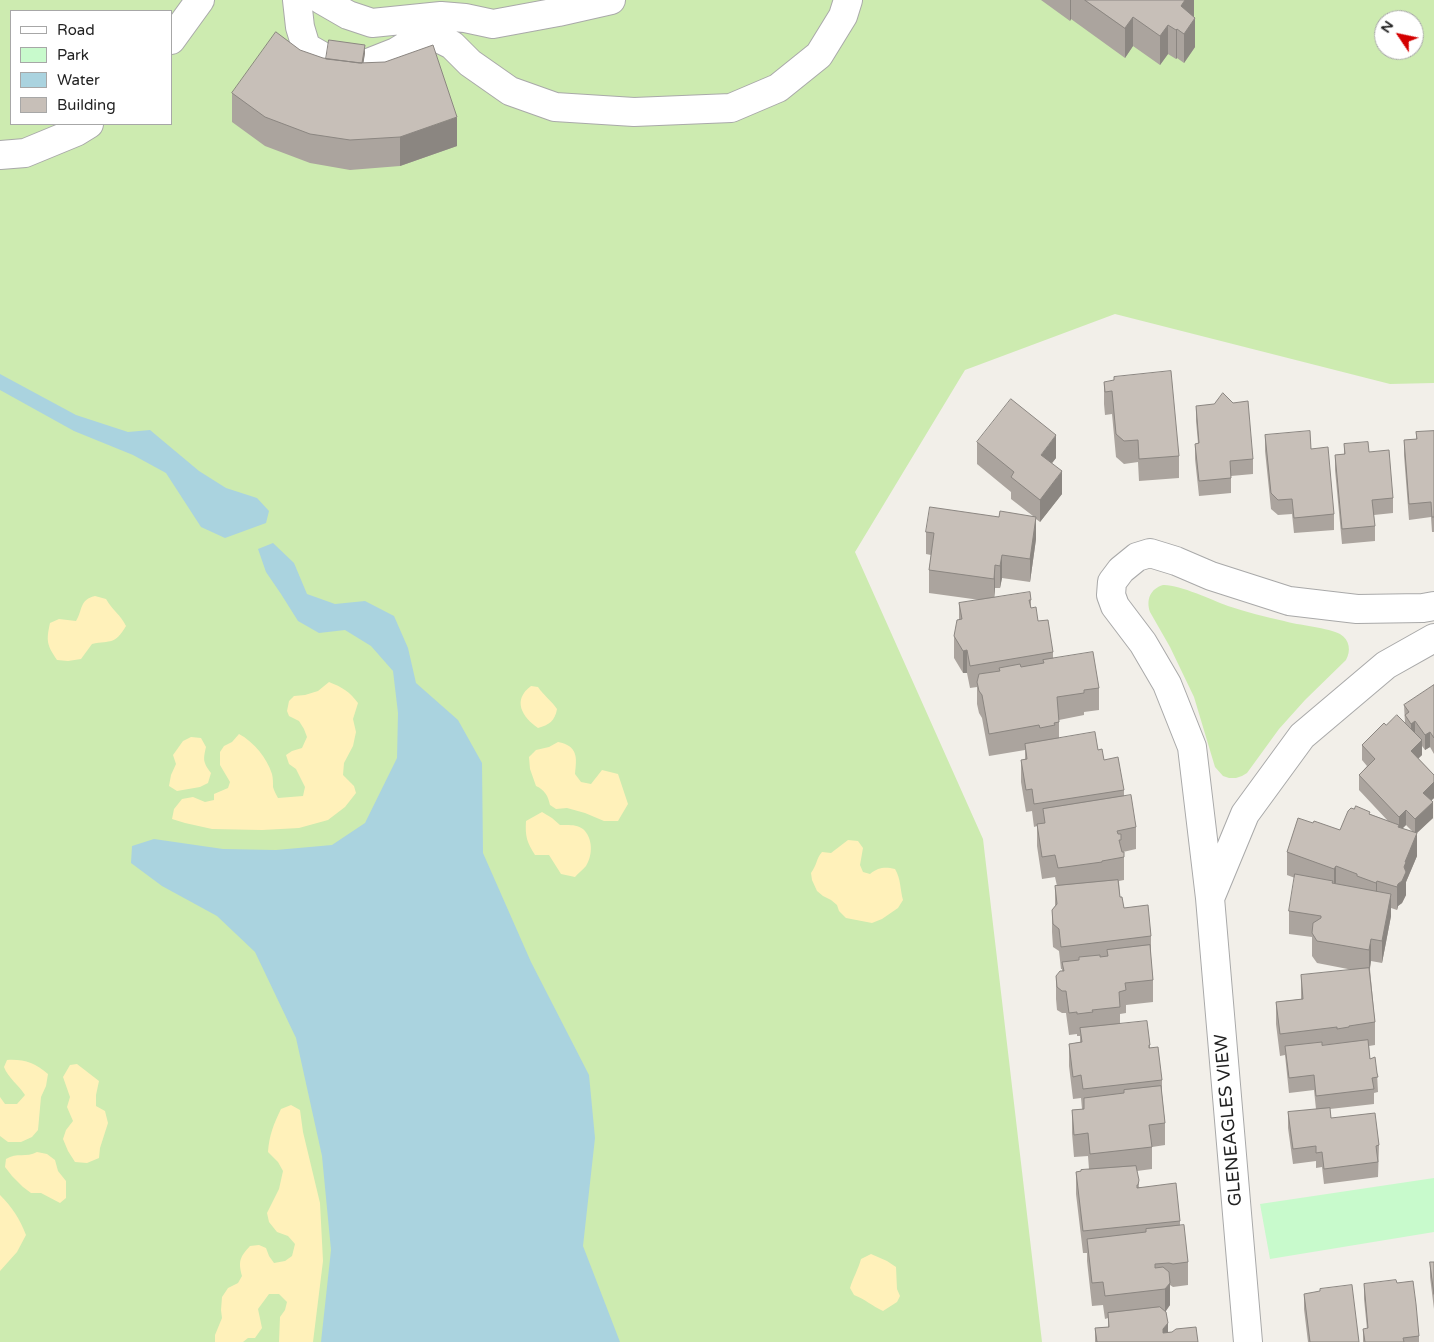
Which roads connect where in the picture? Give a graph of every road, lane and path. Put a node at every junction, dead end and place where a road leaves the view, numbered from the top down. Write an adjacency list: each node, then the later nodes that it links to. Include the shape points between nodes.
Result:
1 (200, 0): 7 (street)
2 (297, 0): 8 (street, via 306,47)
3 (322, 0): 6 (street, via 348,15 372,23)
4 (611, 0): 6 (street, via 493,24 464,18)
5 (848, 0): 6 (street, via 843,16 819,55 778,88 731,108 634,112 555,107 510,91 470,63 452,45)
6 (440, 18): 9 (street, via 396,52)
7 (172, 39)
8 (328, 60)
9 (363, 65)
10 (87, 125): 11 (street, via 25,153)
11 (0, 155)
12 (1434, 606): 14 (street, GLENEAGLES VIEW, via 1357,610 1289,601 1150,553 1137,557 1121,570 1112,582 1115,606 1168,684 1192,747)
13 (1434, 638): 14 (street, GLENEAGLES VIEW, via 1386,665 1302,736 1246,814)
14 (1210, 898): 15 (street, GLENEAGLES VIEW)
15 (1248, 1342)

